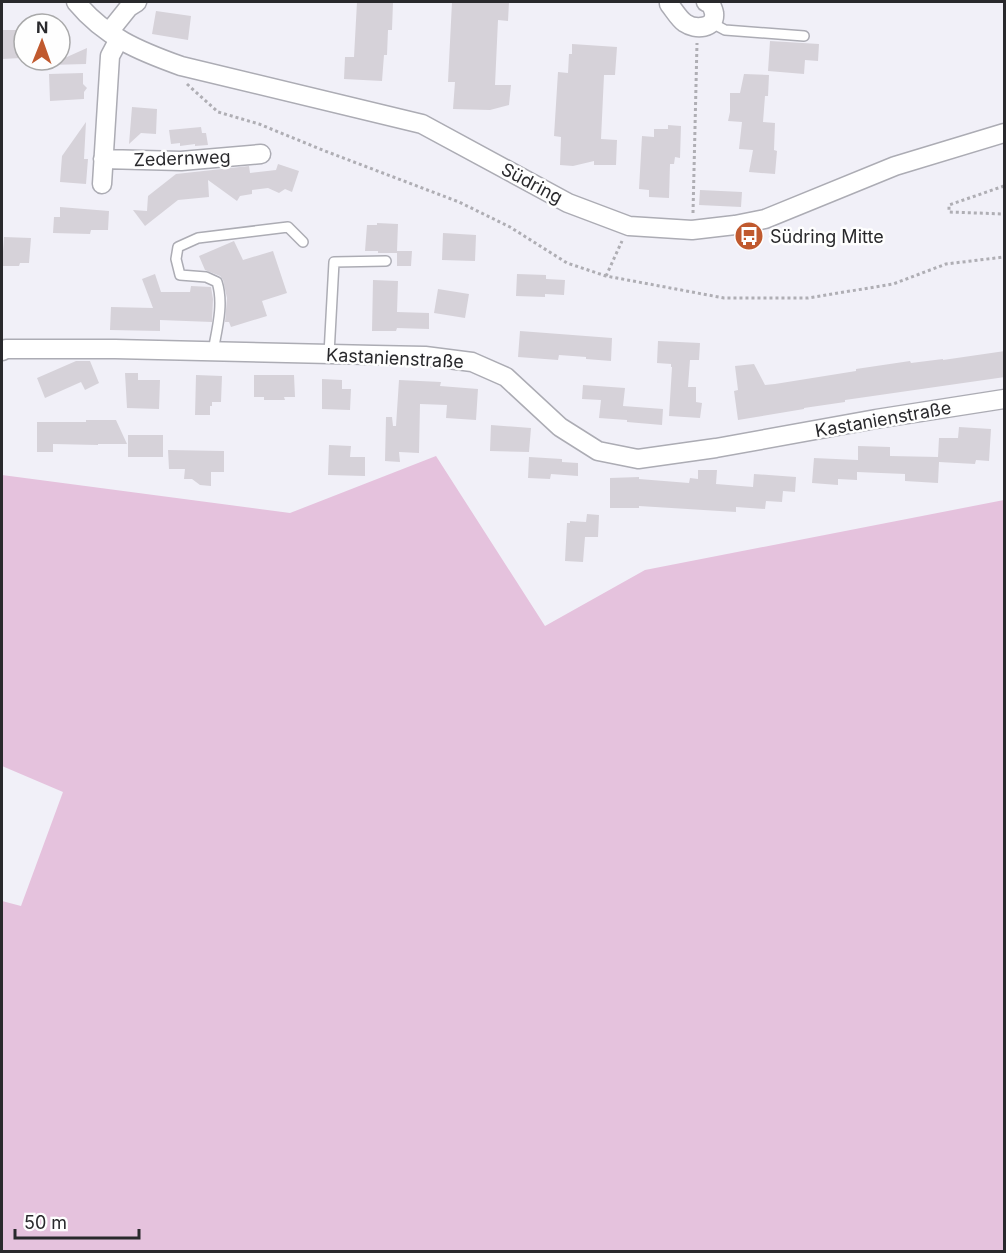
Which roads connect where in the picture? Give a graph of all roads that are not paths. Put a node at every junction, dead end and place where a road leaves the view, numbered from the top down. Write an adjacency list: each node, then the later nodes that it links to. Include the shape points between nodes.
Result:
1 (76, 2): 6 (street, Südring)
2 (137, 2): 6 (street, via 129,7)
3 (669, 2): 5 (street, via 686,24)
4 (706, 2): 5 (street, via 711,3 714,19)
5 (704, 25): 7 (lane)
6 (114, 36): 8 (street, Südring, via 146,54 181,66 422,124 567,203 629,226 692,230 765,219 895,165); 10 (street)
7 (804, 36)
8 (1005, 133)
9 (261, 154): 10 (street, Zedernweg, via 181,161)
10 (103, 159): 11 (street)
11 (102, 184)
12 (303, 242): 15 (lane, via 288,227 198,238 178,247 180,275 217,282 220,314)
13 (386, 261): 16 (lane, via 333,262)
14 (2, 351): 15 (street, Kastanienstraße)
15 (213, 351): 16 (street, Kastanienstraße)
16 (329, 354): 17 (street, Kastanienstraße, via 425,356 472,362 507,377 560,427 598,451 638,459)
17 (1005, 399)

